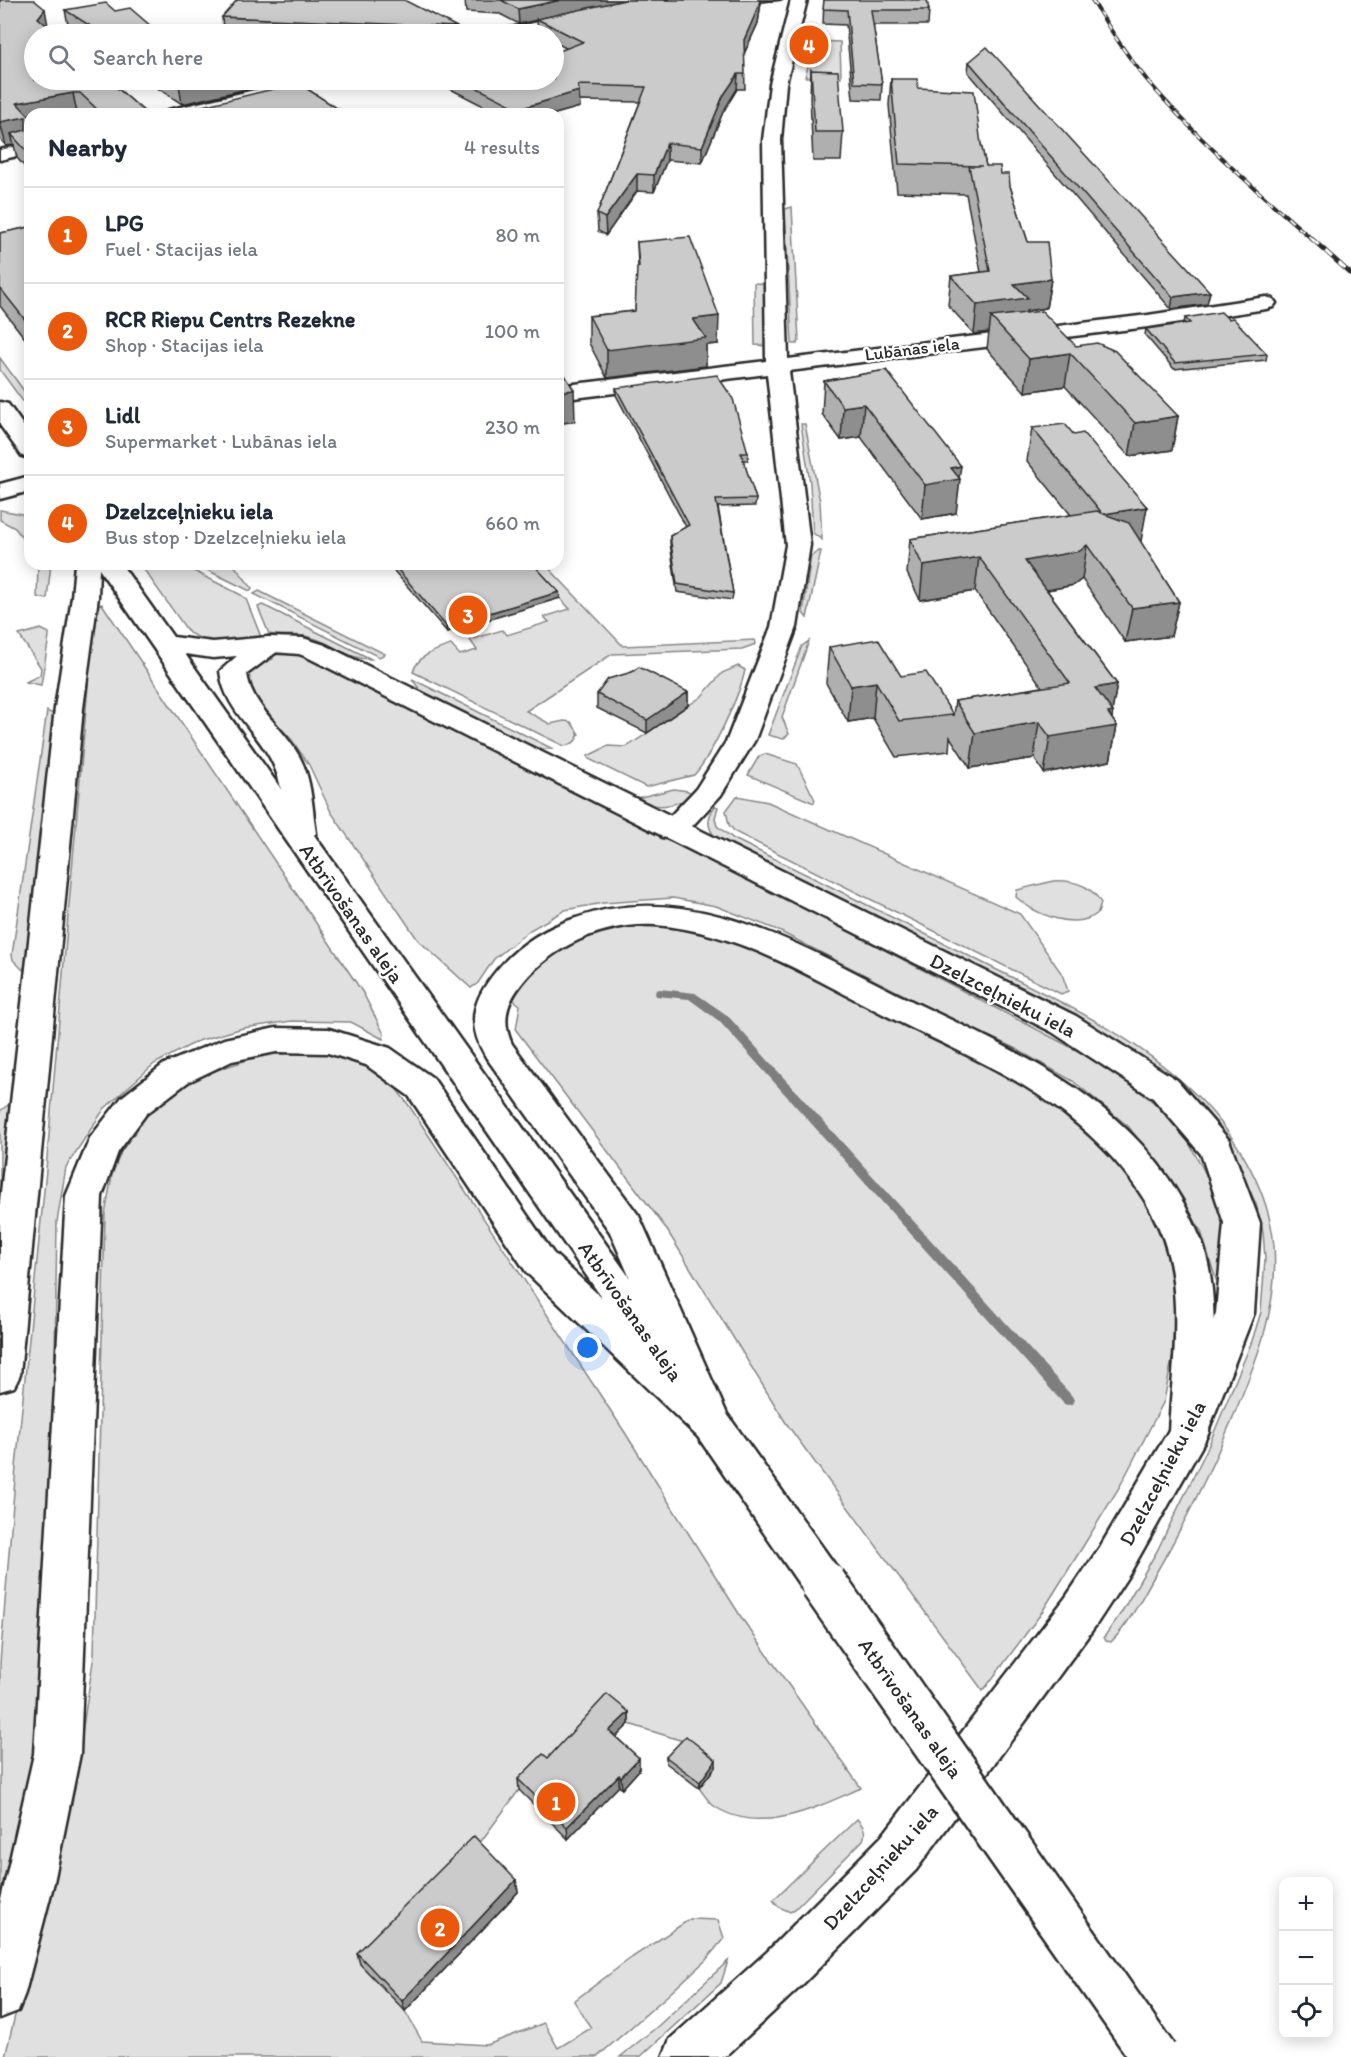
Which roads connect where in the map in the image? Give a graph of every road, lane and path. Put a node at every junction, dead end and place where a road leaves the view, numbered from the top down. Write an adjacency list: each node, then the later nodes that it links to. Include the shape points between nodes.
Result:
1 (660, 0): 3 (main road)
2 (799, 0): 9 (main road, via 778,84 772,140)
3 (551, 24)
4 (275, 90): 5 (main road)
5 (199, 108)
6 (24, 149): 7 (main road)
7 (0, 155)
8 (1266, 303): 9 (main road, Lubānas iela, via 1148,321)
9 (777, 365): 10 (main road, Lubānas iela); 19 (main road, via 798,545 784,627 736,749 707,795)
10 (564, 392)
11 (0, 409): 12 (main road)
12 (24, 443)
13 (24, 485): 14 (main road)
14 (0, 492)
15 (87, 570): 21 (main road)
16 (112, 570): 17 (main road, Atbrīvošanas aleja)
17 (165, 644): 18 (main road, Dzelzceļnieku iela, via 213,650); 20 (main road, Atbrīvošanas aleja)
18 (269, 645): 19 (main road, Dzelzceļnieku iela, via 303,646 316,651); 20 (main road, via 233,671 233,681 291,768)
19 (672, 830): 23 (main road, Dzelzceļnieku iela, via 1064,1024 1166,1089 1217,1149 1242,1223 1236,1313)
20 (303, 843): 22 (main road, Atbrīvošanas aleja)
21 (0, 1375)
22 (712, 1426): 23 (main road, via 626,1226 491,1035 490,1007 517,967 559,936 605,920 652,915 685,918 762,941 1000,1058 1095,1119 1154,1185 1184,1244 1194,1298); 24 (main road, via 540,1263 421,1087 405,1071 359,1048 304,1039 272,1041 210,1056 156,1085 132,1105 101,1147 84,1196 57,1754 30,1882); 26 (main road, Atbrīvošanas aleja, bridge)
23 (1189, 1432): 25 (main road, Dzelzceļnieku iela, via 1081,1611 938,1804 898,1853 784,1969)
24 (0, 1993)
25 (688, 2057)
26 (1155, 2057)

